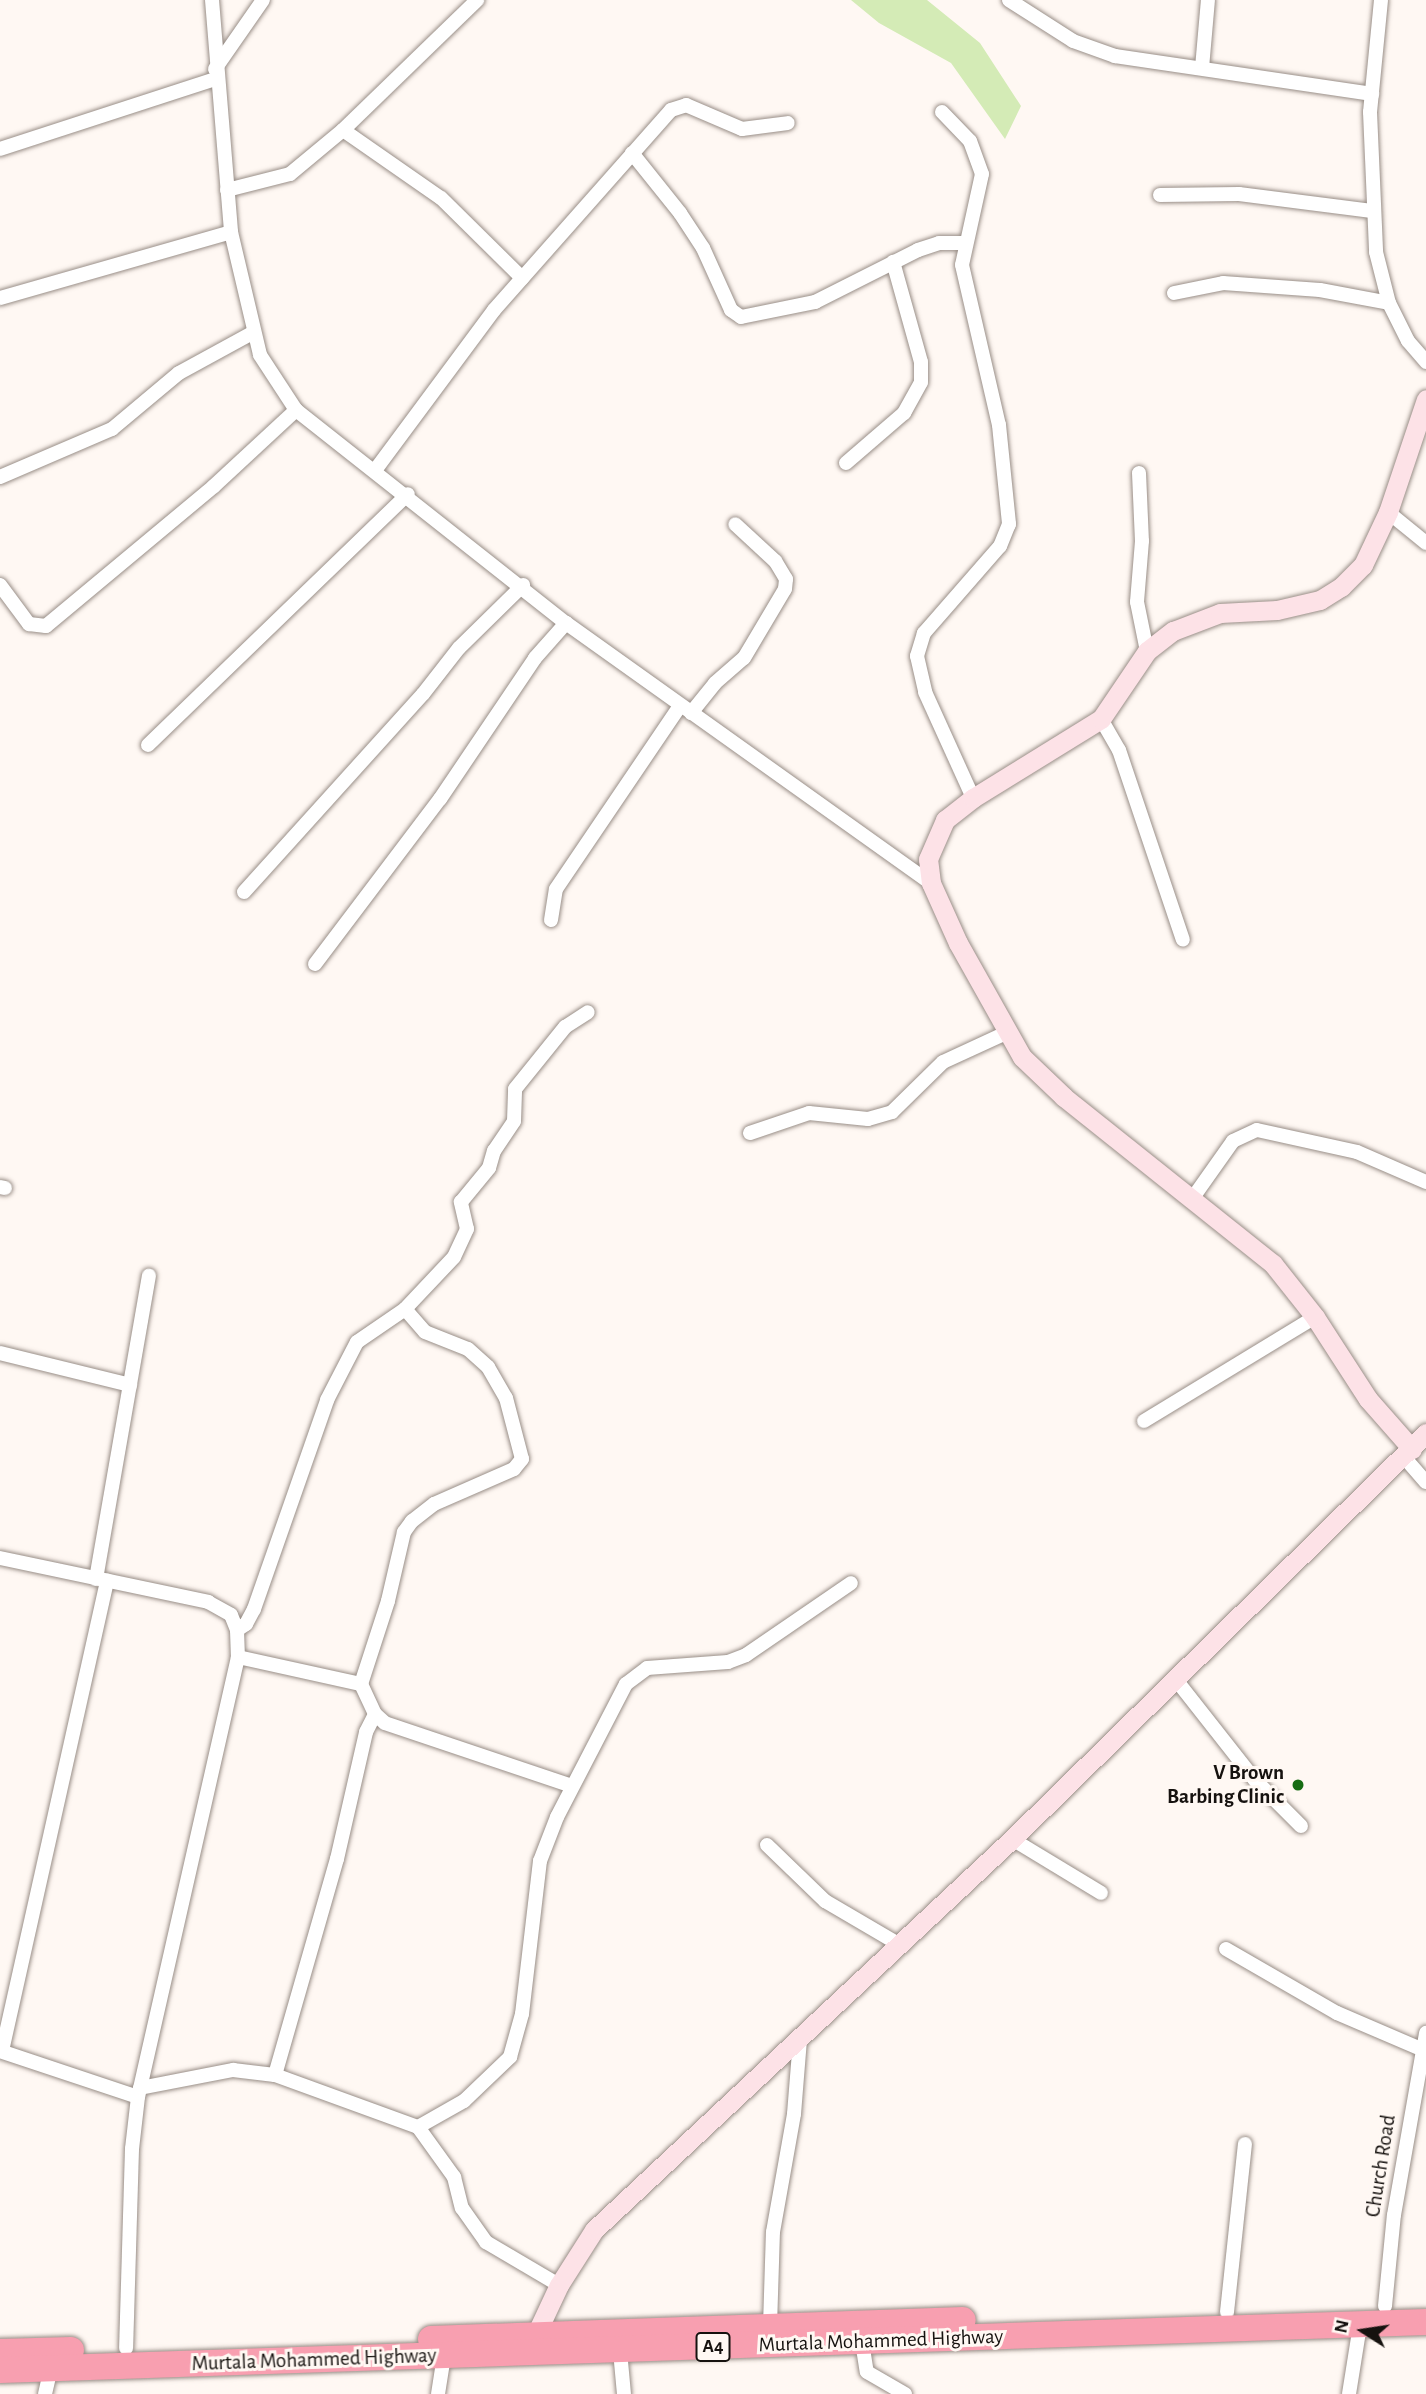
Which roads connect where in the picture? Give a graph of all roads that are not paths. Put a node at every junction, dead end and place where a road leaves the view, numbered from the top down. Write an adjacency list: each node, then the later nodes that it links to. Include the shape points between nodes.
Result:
1 (212, 0): 8 (street)
2 (263, 0): 8 (street)
3 (477, 0): 12 (street)
4 (1009, 0): 7 (street, via 1090,49)
5 (1208, 0): 7 (street)
6 (1381, 0): 9 (street)
7 (1202, 68): 9 (street)
8 (216, 74): 13 (street); 15 (street)
9 (1372, 94): 17 (street)
10 (942, 112): 19 (street, via 971,141 982,174)
11 (788, 123): 14 (street, via 742,129 686,105 671,110)
12 (343, 130): 15 (street, via 290,174); 21 (street, via 441,198)
13 (0, 149)
14 (632, 153): 20 (street, via 680,213 703,248 731,310 741,317 815,302); 21 (street)
15 (227, 190): 18 (street)
16 (1160, 195): 17 (street, via 1239,194)
17 (1372, 211): 24 (street)
18 (231, 232): 23 (street); 25 (street)
19 (966, 243): 20 (street, via 939,243); 44 (street, via 964,279 999,425 1009,524 1000,546 924,633 917,656 925,692)
20 (893, 262): 29 (street, via 921,362 921,382 904,413)
21 (522, 278): 30 (street)
22 (1174, 293): 24 (street, via 1223,283 1321,290)
23 (0, 298)
24 (1389, 303): 26 (street, via 1408,341)
25 (252, 333): 28 (street, via 275,384); 32 (street, via 179,373 113,429)
26 (1426, 362)
27 (1426, 399): 34 (street)
28 (296, 410): 30 (street); 37 (street, via 214,486 46,626 29,624)
29 (846, 463)
30 (376, 469): 33 (street)
31 (1139, 473): 40 (street, via 1142,541 1136,602)
32 (0, 477)
33 (408, 494): 38 (street); 43 (street)
34 (1388, 512): 36 (street); 40 (street, via 1363,565 1331,595 1277,610 1220,613 1196,620)
35 (736, 524): 41 (street, via 779,567 786,579 785,589 744,658)
36 (1426, 543)
37 (0, 585)
38 (523, 585): 39 (street); 46 (street, via 459,648)
39 (566, 623): 41 (street); 49 (street, via 535,658 440,799)
40 (1147, 651): 42 (street)
41 (685, 710): 45 (street); 47 (street, via 556,889)
42 (1101, 719): 44 (street); 48 (street, via 1119,750)
43 (148, 745)
44 (973, 798): 45 (street, via 945,820 932,842 928,859)
45 (931, 883): 51 (street)
46 (244, 892)
47 (551, 920)
48 (1183, 940)
49 (315, 964)
50 (588, 1012): 56 (street, via 565,1027 515,1089 514,1121 485,1174 461,1202 467,1229 462,1244)
51 (1006, 1033): 52 (street, via 943,1062 892,1112 867,1119 809,1113); 54 (street, via 1022,1057 1063,1097)
52 (750, 1133)
53 (1426, 1182): 54 (street, via 1357,1152 1257,1130 1233,1141)
54 (1192, 1199): 57 (street, via 1273,1264)
55 (149, 1276): 59 (street)
56 (405, 1309): 67 (street, via 357,1342 342,1370 322,1413 254,1609); 70 (street, via 425,1332 468,1349 488,1367 506,1398 522,1459 514,1469 434,1504 412,1521 398,1552 388,1601)
57 (1315, 1317): 60 (street); 62 (street)
58 (0, 1353): 59 (street)
59 (130, 1385): 65 (street)
60 (1144, 1421)
61 (1426, 1433): 62 (street)
62 (1408, 1453): 63 (street); 69 (street)
63 (1426, 1482)
64 (0, 1558): 65 (street)
65 (102, 1580): 67 (street, via 222,1607); 82 (street)
66 (851, 1583): 72 (street, via 746,1655 728,1662 647,1668 636,1674)
67 (237, 1630): 68 (street)
68 (238, 1657): 70 (street); 84 (street)
69 (1177, 1681): 73 (street, via 1255,1780); 74 (street)
70 (361, 1684): 71 (street)
71 (375, 1714): 72 (street, via 385,1723); 83 (street, via 366,1732 337,1859)
72 (572, 1787): 85 (street, via 540,1861 522,2014 510,2057 464,2101)
73 (1301, 1826)
74 (1012, 1839): 76 (street); 77 (street)
75 (766, 1845): 77 (street, via 825,1902)
76 (1101, 1893)
77 (900, 1945): 80 (street)
78 (1226, 1949): 81 (street, via 1337,2013)
79 (1426, 2033): 81 (street, Church Road)
80 (800, 2040): 87 (street, via 594,2230); 93 (street, via 794,2114 773,2232)
81 (1420, 2049): 89 (street, Church Road)
82 (1, 2051): 84 (street)
83 (275, 2075): 84 (street, via 233,2070); 85 (street)
84 (139, 2092): 96 (street, via 132,2149)
85 (418, 2127): 87 (street, via 454,2177 462,2208 486,2242)
86 (1245, 2144): 90 (street)
87 (559, 2285): 94 (street)
88 (1426, 2305): 89 (highway, A4)
89 (1385, 2306): 90 (highway, A4)
90 (1227, 2312): 93 (highway, A4)
91 (1426, 2322): 92 (highway, Murtala Mohammed Highway / A4)
92 (1360, 2325): 95 (highway, Murtala Mohammed Highway / A4); 106 (street)
93 (770, 2326): 94 (highway, A4)
94 (536, 2334): 97 (highway, A4)
95 (862, 2342): 98 (highway, Murtala Mohammed Highway / A4); 105 (street, via 867,2372)
96 (126, 2348): 97 (highway, A4); 99 (highway, A4)
97 (312, 2351): 100 (highway, Murtala Mohammed Highway / A4); 102 (highway, Murtala Mohammed Highway / A4)
98 (620, 2351): 100 (highway, Murtala Mohammed Highway / A4); 104 (street)
99 (0, 2352)
100 (444, 2356): 103 (street)
101 (0, 2370): 102 (highway, Murtala Mohammed Highway / A4)
102 (48, 2381)
103 (438, 2394)
104 (624, 2394)
105 (905, 2394)
106 (1349, 2394)

